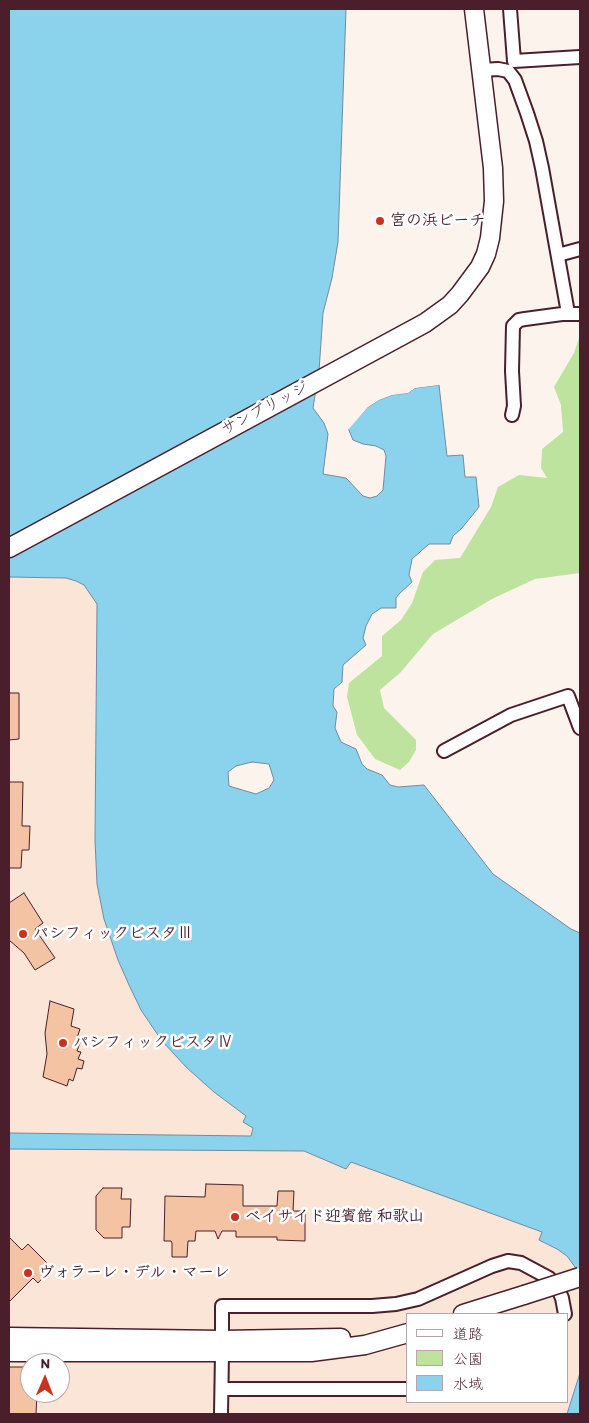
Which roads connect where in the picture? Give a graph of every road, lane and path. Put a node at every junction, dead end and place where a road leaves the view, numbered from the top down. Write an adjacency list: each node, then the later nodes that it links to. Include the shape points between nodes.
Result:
1 (474, 9): 5 (street, サンブリッジ)
2 (510, 9): 4 (street)
3 (580, 57): 4 (street)
4 (511, 66): 5 (street); 7 (street, via 536,141)
5 (482, 70): 10 (street, サンブリッジ, via 494,185 490,238 480,268 450,306)
6 (580, 248): 7 (street)
7 (558, 255): 8 (street)
8 (574, 314): 9 (street, via 519,320 512,326)
9 (512, 415)
10 (9, 548)
11 (580, 728): 12 (street, via 568,696 511,715)
12 (444, 751)
13 (580, 1277): 14 (street, bridge)
14 (466, 1313)
15 (565, 1313): 19 (street, via 558,1289 549,1278 521,1263 508,1261 418,1299 396,1304 222,1306)
16 (406, 1328): 19 (street, via 335,1339)
17 (406, 1334): 19 (street, via 327,1351)
18 (9, 1337): 19 (street)
19 (222, 1346): 20 (street); 21 (street)
20 (9, 1352)
21 (222, 1389): 22 (street); 23 (street)
22 (406, 1389)
23 (221, 1414)

